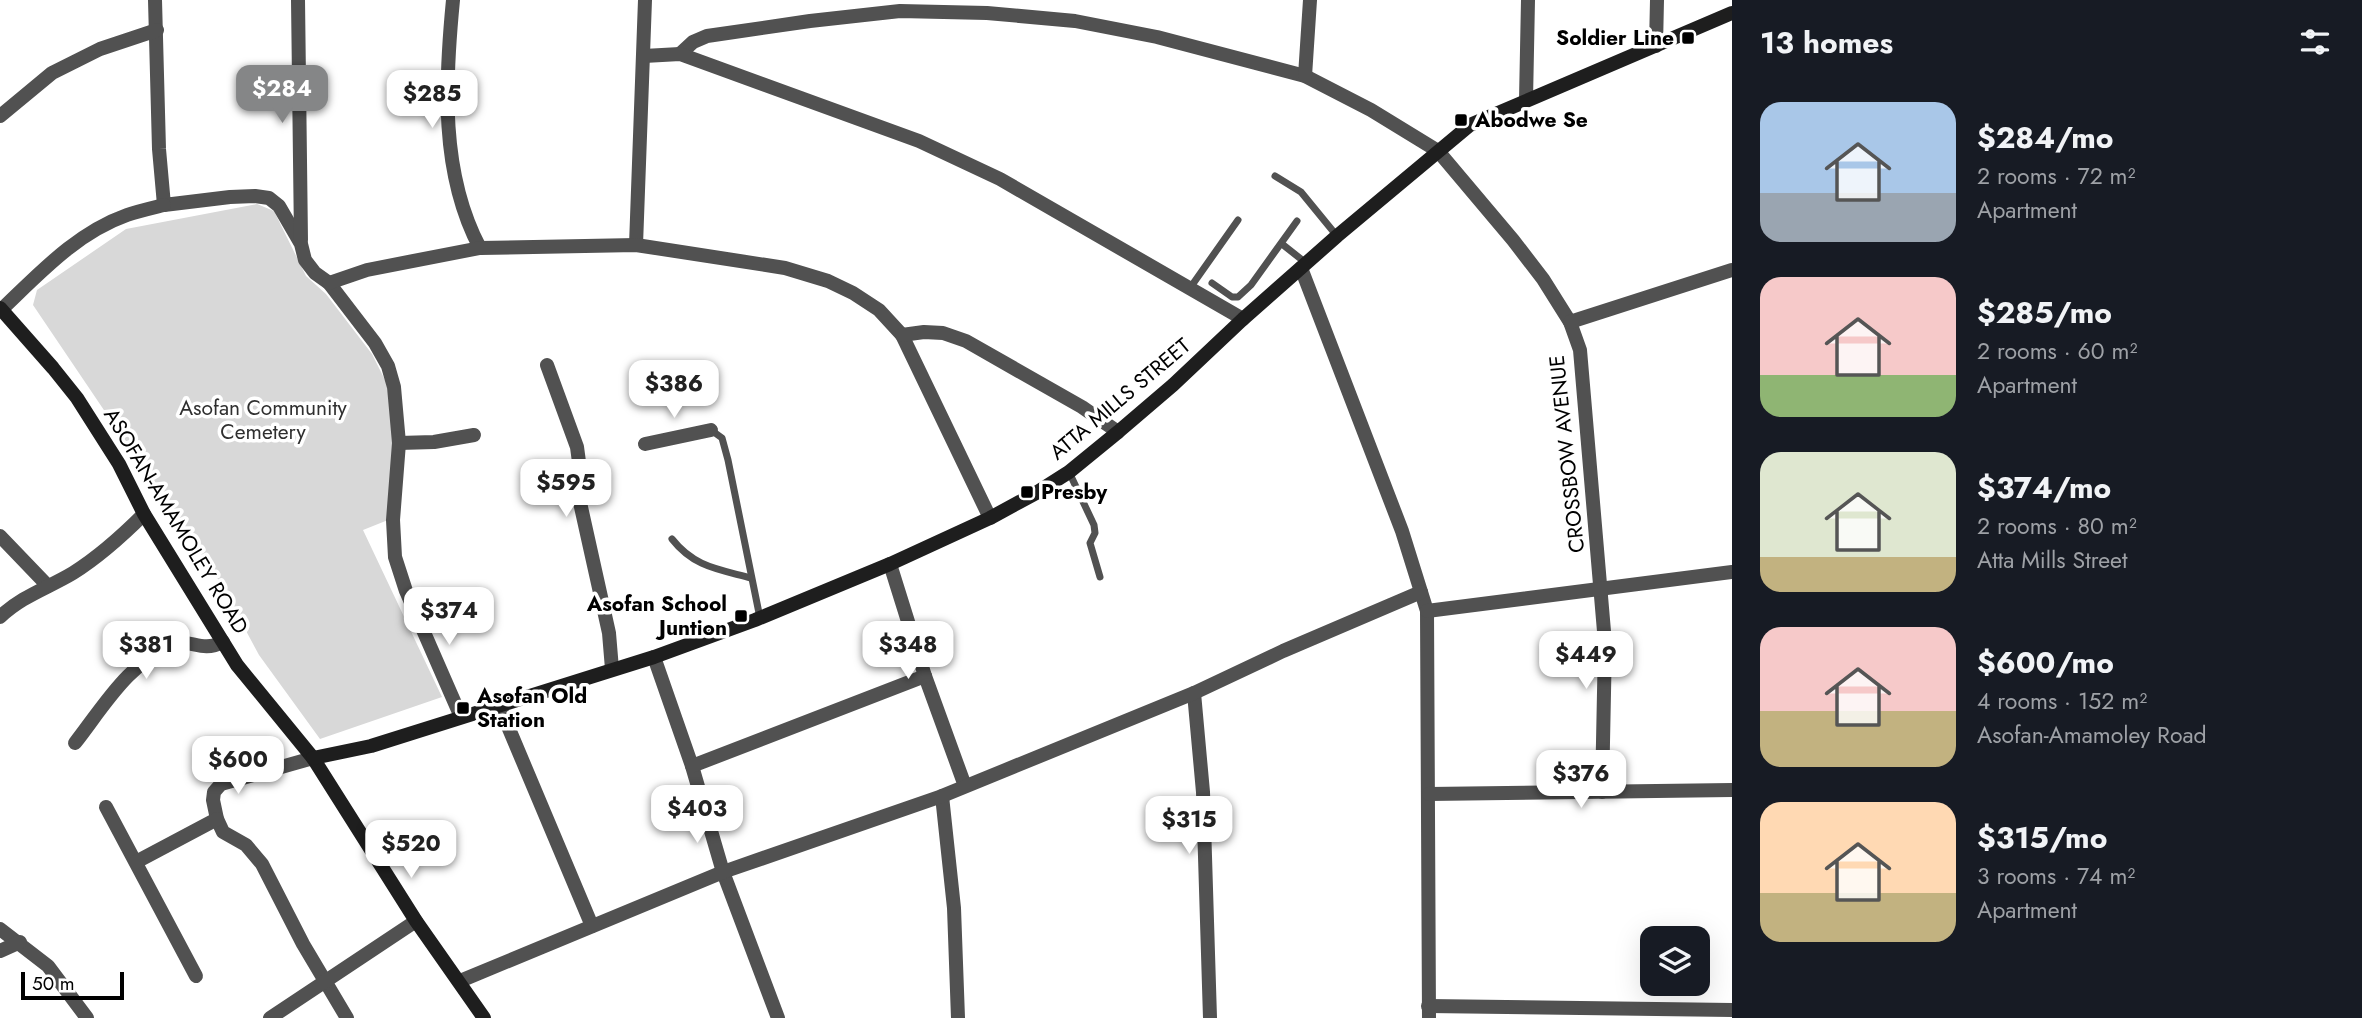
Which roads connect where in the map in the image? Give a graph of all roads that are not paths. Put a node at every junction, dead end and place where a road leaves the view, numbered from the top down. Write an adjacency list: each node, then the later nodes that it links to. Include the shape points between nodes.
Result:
1 (155, 0): 9 (street)
2 (298, 0): 22 (street)
3 (453, 0): 25 (street, via 446,70 448,119 456,178 469,227)
4 (645, 0): 12 (street)
5 (1310, 0): 13 (street)
6 (1528, 0): 14 (street)
7 (1657, 0): 10 (street)
8 (1732, 13): 10 (main road, ATTA MILLS STREET)
9 (157, 30): 15 (street, via 100,48 52,73); 18 (street)
10 (1656, 46): 14 (main road, ATTA MILLS STREET)
11 (680, 54): 12 (street); 13 (street, CROSSBOW AVENUE, via 707,36 810,21 900,11 987,13 1075,21 1157,37); 31 (street, via 919,141 1000,179)
12 (644, 56): 24 (street)
13 (1305, 76): 16 (street, CROSSBOW AVENUE)
14 (1526, 100): 16 (main road, ATTA MILLS STREET, via 1470,125)
15 (0, 116)
16 (1438, 151): 21 (main road, ATTA MILLS STREET); 35 (street, CROSSBOW AVENUE, via 1513,240)
17 (1275, 176): 21 (lane, via 1301,192)
18 (164, 205): 22 (street, via 255,195 268,198 279,206); 33 (street, via 125,216 84,237)
19 (1238, 220): 31 (lane)
20 (1297, 221): 23 (lane)
21 (1337, 236): 26 (main road, ATTA MILLS STREET)
22 (301, 244): 28 (street, via 314,273)
23 (1282, 244): 26 (lane); 30 (lane)
24 (636, 245): 25 (street); 36 (street, via 785,268 828,281 879,310)
25 (480, 248): 28 (street, via 366,270)
26 (1304, 266): 32 (main road, ATTA MILLS STREET); 54 (street)
27 (1732, 270): 35 (street)
28 (329, 283): 41 (street, via 388,366)
29 (1212, 283): 30 (lane, via 1232,297)
30 (1251, 285): 32 (lane)
31 (1190, 289): 34 (street)
32 (1267, 298): 34 (main road, ATTA MILLS STREET)
33 (1, 309): 44 (main road, ASOFAN-AMAMOLEY ROAD, via 77,398)
34 (1243, 319): 39 (main road, ATTA MILLS STREET)
35 (1570, 322): 53 (street, CROSSBOW AVENUE, via 1580,350)
36 (902, 335): 39 (street, via 943,333 967,341); 45 (street)
37 (547, 365): 60 (street, via 577,447 577,489 609,633)
38 (710, 430): 42 (street); 51 (lane, via 722,438)
39 (1118, 432): 43 (main road, ATTA MILLS STREET)
40 (474, 435): 41 (street)
41 (399, 443): 64 (street, via 395,557)
42 (645, 444)
43 (1069, 472): 45 (main road, ATTA MILLS STREET); 50 (lane, via 1094,526 1090,543)
44 (144, 514): 52 (street, via 91,561); 58 (main road, ASOFAN-AMAMOLEY ROAD)
45 (989, 518): 48 (main road, ATTA MILLS STREET)
46 (0, 536): 52 (street)
47 (672, 539): 51 (lane, via 698,564)
48 (890, 564): 57 (main road, ATTA MILLS STREET); 61 (street)
49 (1732, 572): 53 (street)
50 (1100, 577)
51 (751, 578): 57 (lane)
52 (48, 586): 56 (street)
53 (1601, 590): 55 (street); 70 (street, CROSSBOW AVENUE, via 1605,643)
54 (1421, 592): 55 (street); 62 (street)
55 (1427, 611): 71 (street)
56 (0, 617)
57 (760, 618): 59 (main road, ATTA MILLS STREET)
58 (223, 642): 65 (street, via 212,648 176,644 139,664); 66 (main road, ASOFAN-AMAMOLEY ROAD)
59 (654, 657): 60 (main road, ATTA MILLS STREET); 67 (street)
60 (612, 669): 63 (main road, ATTA MILLS STREET)
61 (925, 676): 67 (street); 68 (street)
62 (1194, 693): 68 (street); 94 (street, via 1203,792)
63 (499, 705): 64 (main road, ATTA MILLS STREET); 78 (street)
64 (461, 717): 66 (main road, ATTA MILLS STREET, via 371,746)
65 (75, 743)
66 (313, 758): 74 (street, via 221,784 213,800); 77 (main road, ASOFAN-AMAMOLEY ROAD)
67 (692, 766): 76 (street)
68 (965, 786): 72 (street)
69 (1732, 790): 70 (street)
70 (1602, 792): 71 (street)
71 (1429, 794): 86 (street)
72 (942, 796): 76 (street); 93 (street, via 954,908)
73 (106, 807): 75 (street)
74 (217, 819): 75 (street); 84 (street, via 223,832 246,845 262,864)
75 (136, 862): 82 (street)
76 (723, 872): 78 (street); 92 (street)
77 (416, 920): 83 (main road, ASOFAN-AMAMOLEY ROAD); 84 (street)
78 (592, 926): 83 (street)
79 (0, 929): 80 (street)
80 (20, 942): 81 (street); 88 (street, via 48,967)
81 (0, 951)
82 (196, 976)
83 (460, 981): 91 (main road, ASOFAN-AMAMOLEY ROAD)
84 (325, 982): 89 (street); 90 (street)
85 (1732, 1010): 87 (street)
86 (1428, 1012): 87 (street)
87 (1619, 1014)
88 (87, 1018)
89 (270, 1018)
90 (347, 1018)
91 (484, 1018)
92 (778, 1018)
93 (958, 1018)
94 (1210, 1018)

